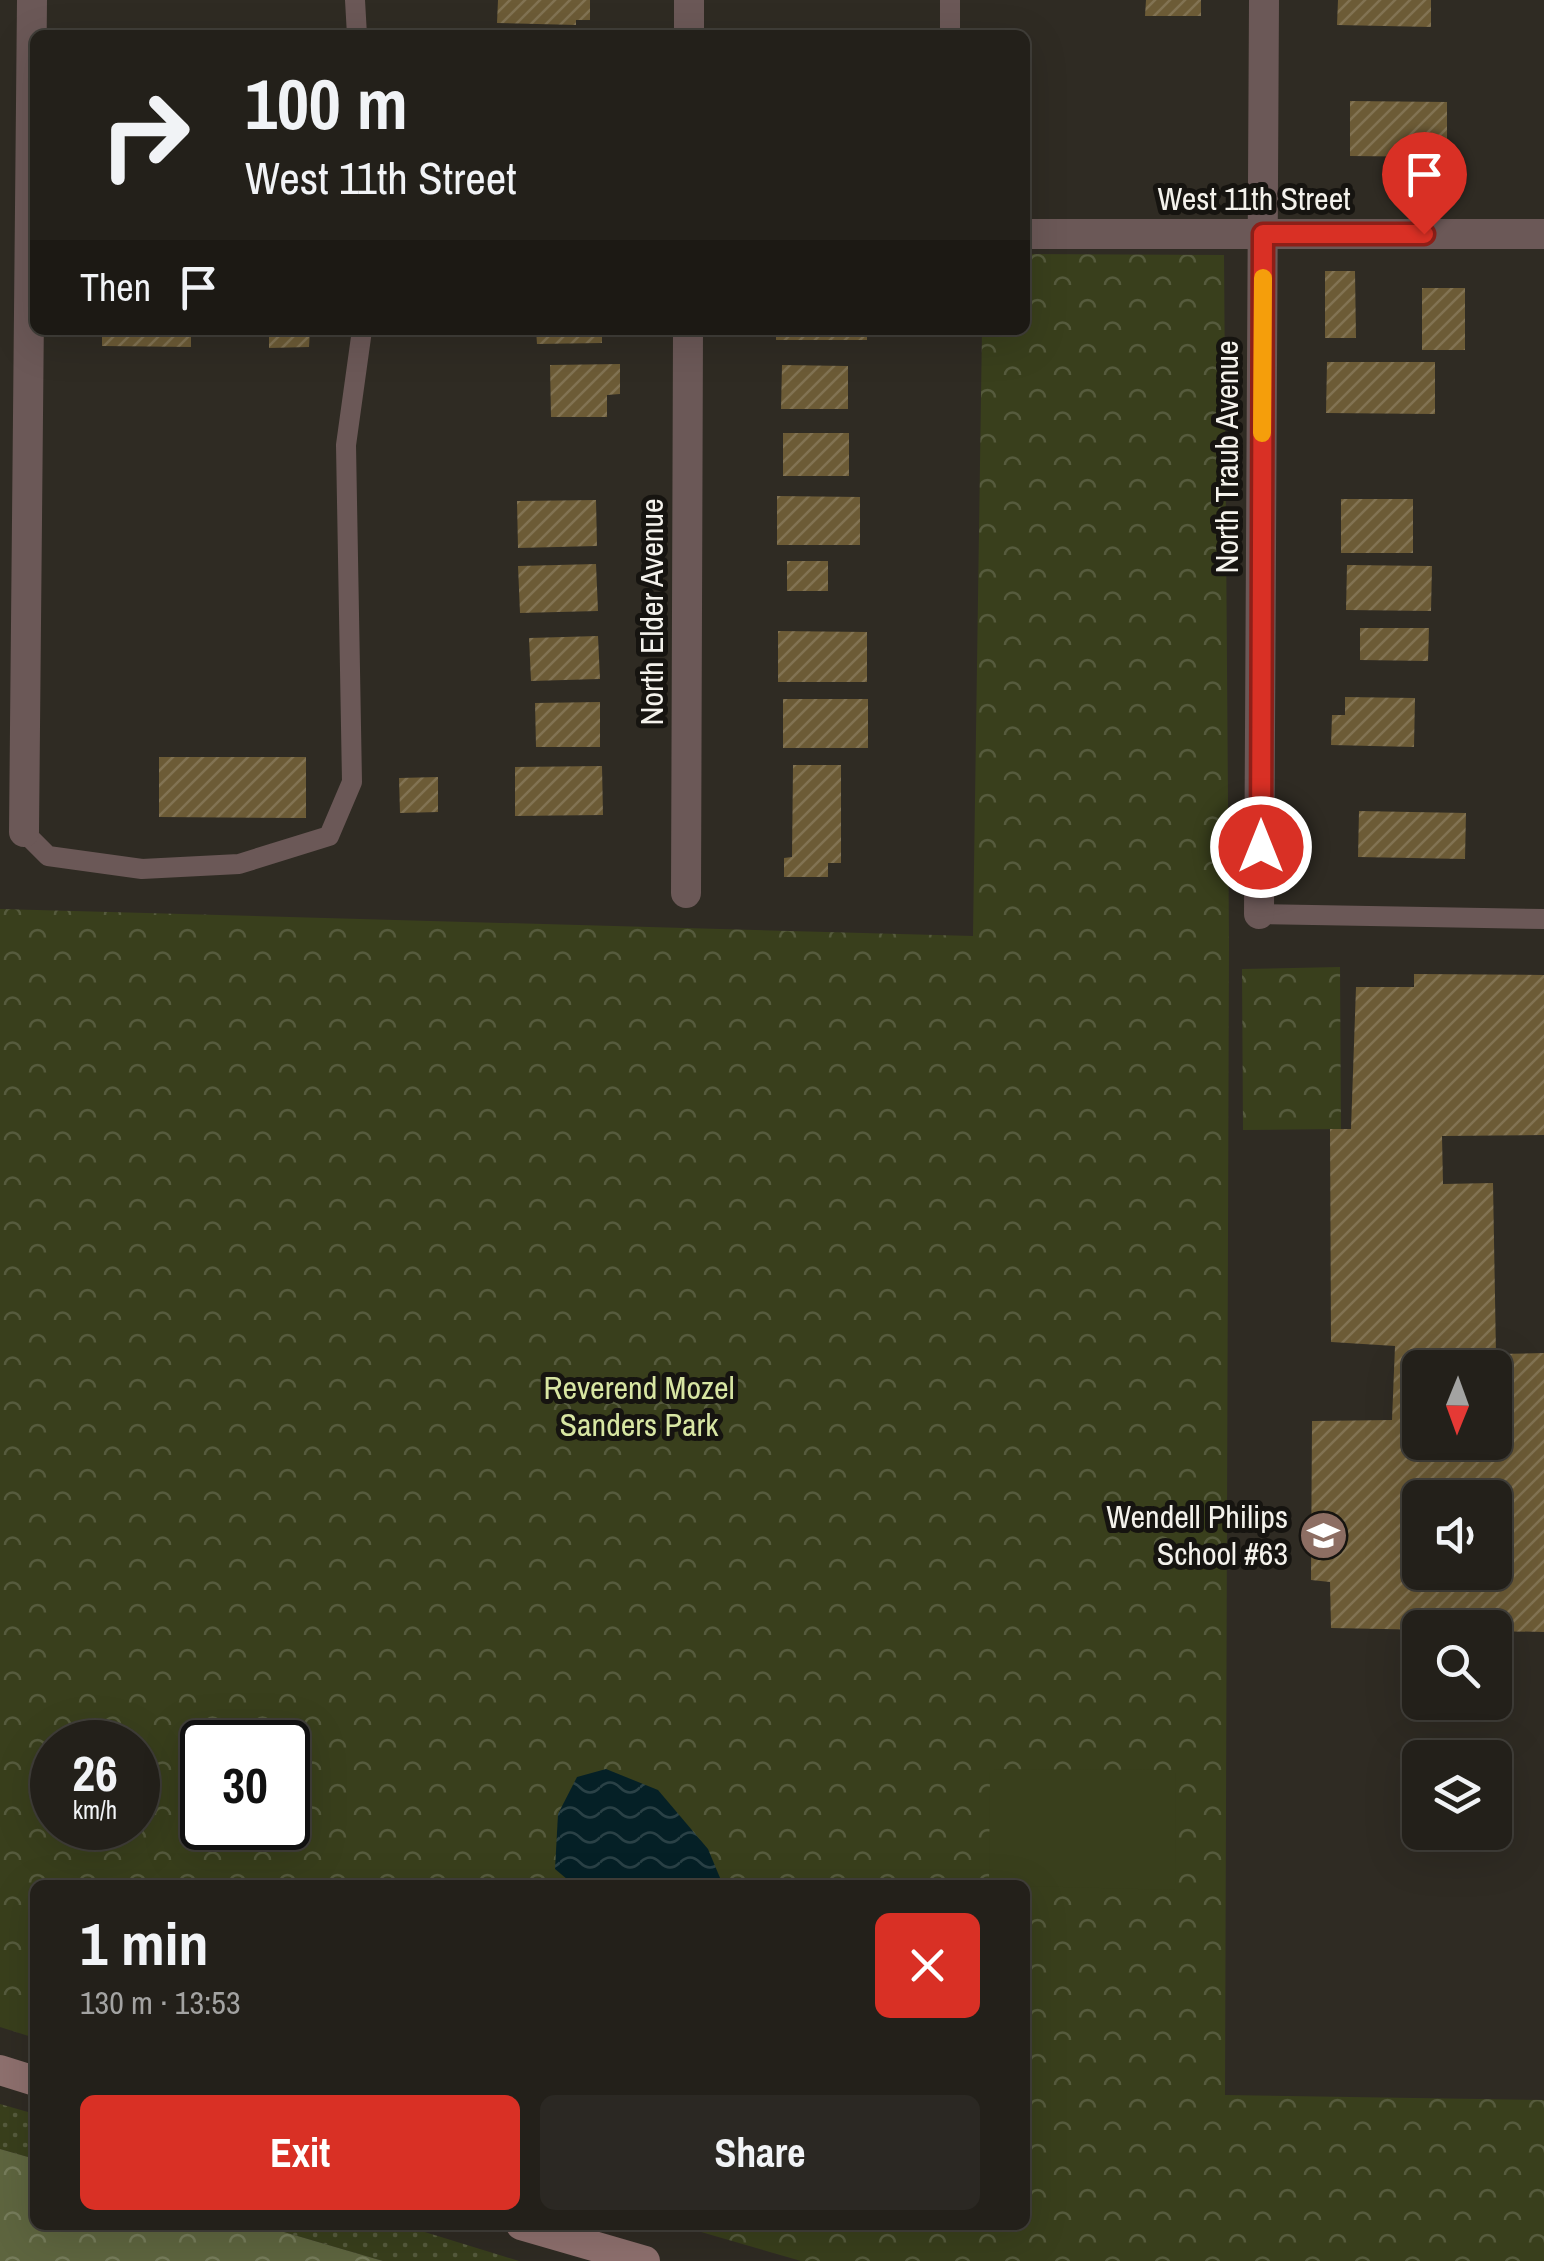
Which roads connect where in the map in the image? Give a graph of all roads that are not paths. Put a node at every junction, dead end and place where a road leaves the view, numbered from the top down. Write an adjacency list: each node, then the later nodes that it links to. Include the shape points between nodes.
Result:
1 (32, 0): 6 (street)
2 (355, 0): 7 (lane)
3 (689, 0): 8 (street)
4 (950, 0): 9 (lane)
5 (1264, 0): 11 (street, North Traub Avenue)
6 (32, 30)
7 (356, 30)
8 (689, 30)
9 (950, 30)
10 (1030, 234): 11 (street, West 11th Street)
11 (1263, 234): 12 (street, West 11th Street); 18 (street, North Traub Avenue)
12 (1544, 234)
13 (30, 324): 16 (street)
14 (361, 335): 16 (lane, via 346,445 352,782 329,836 239,864 142,868 48,856)
15 (688, 335): 17 (street, North Elder Avenue)
16 (24, 832)
17 (686, 893)
18 (1259, 914): 19 (lane)
19 (1544, 919)
20 (0, 2070): 21 (main road)
21 (30, 2079)
22 (537, 2230): 23 (main road)
23 (645, 2261)

